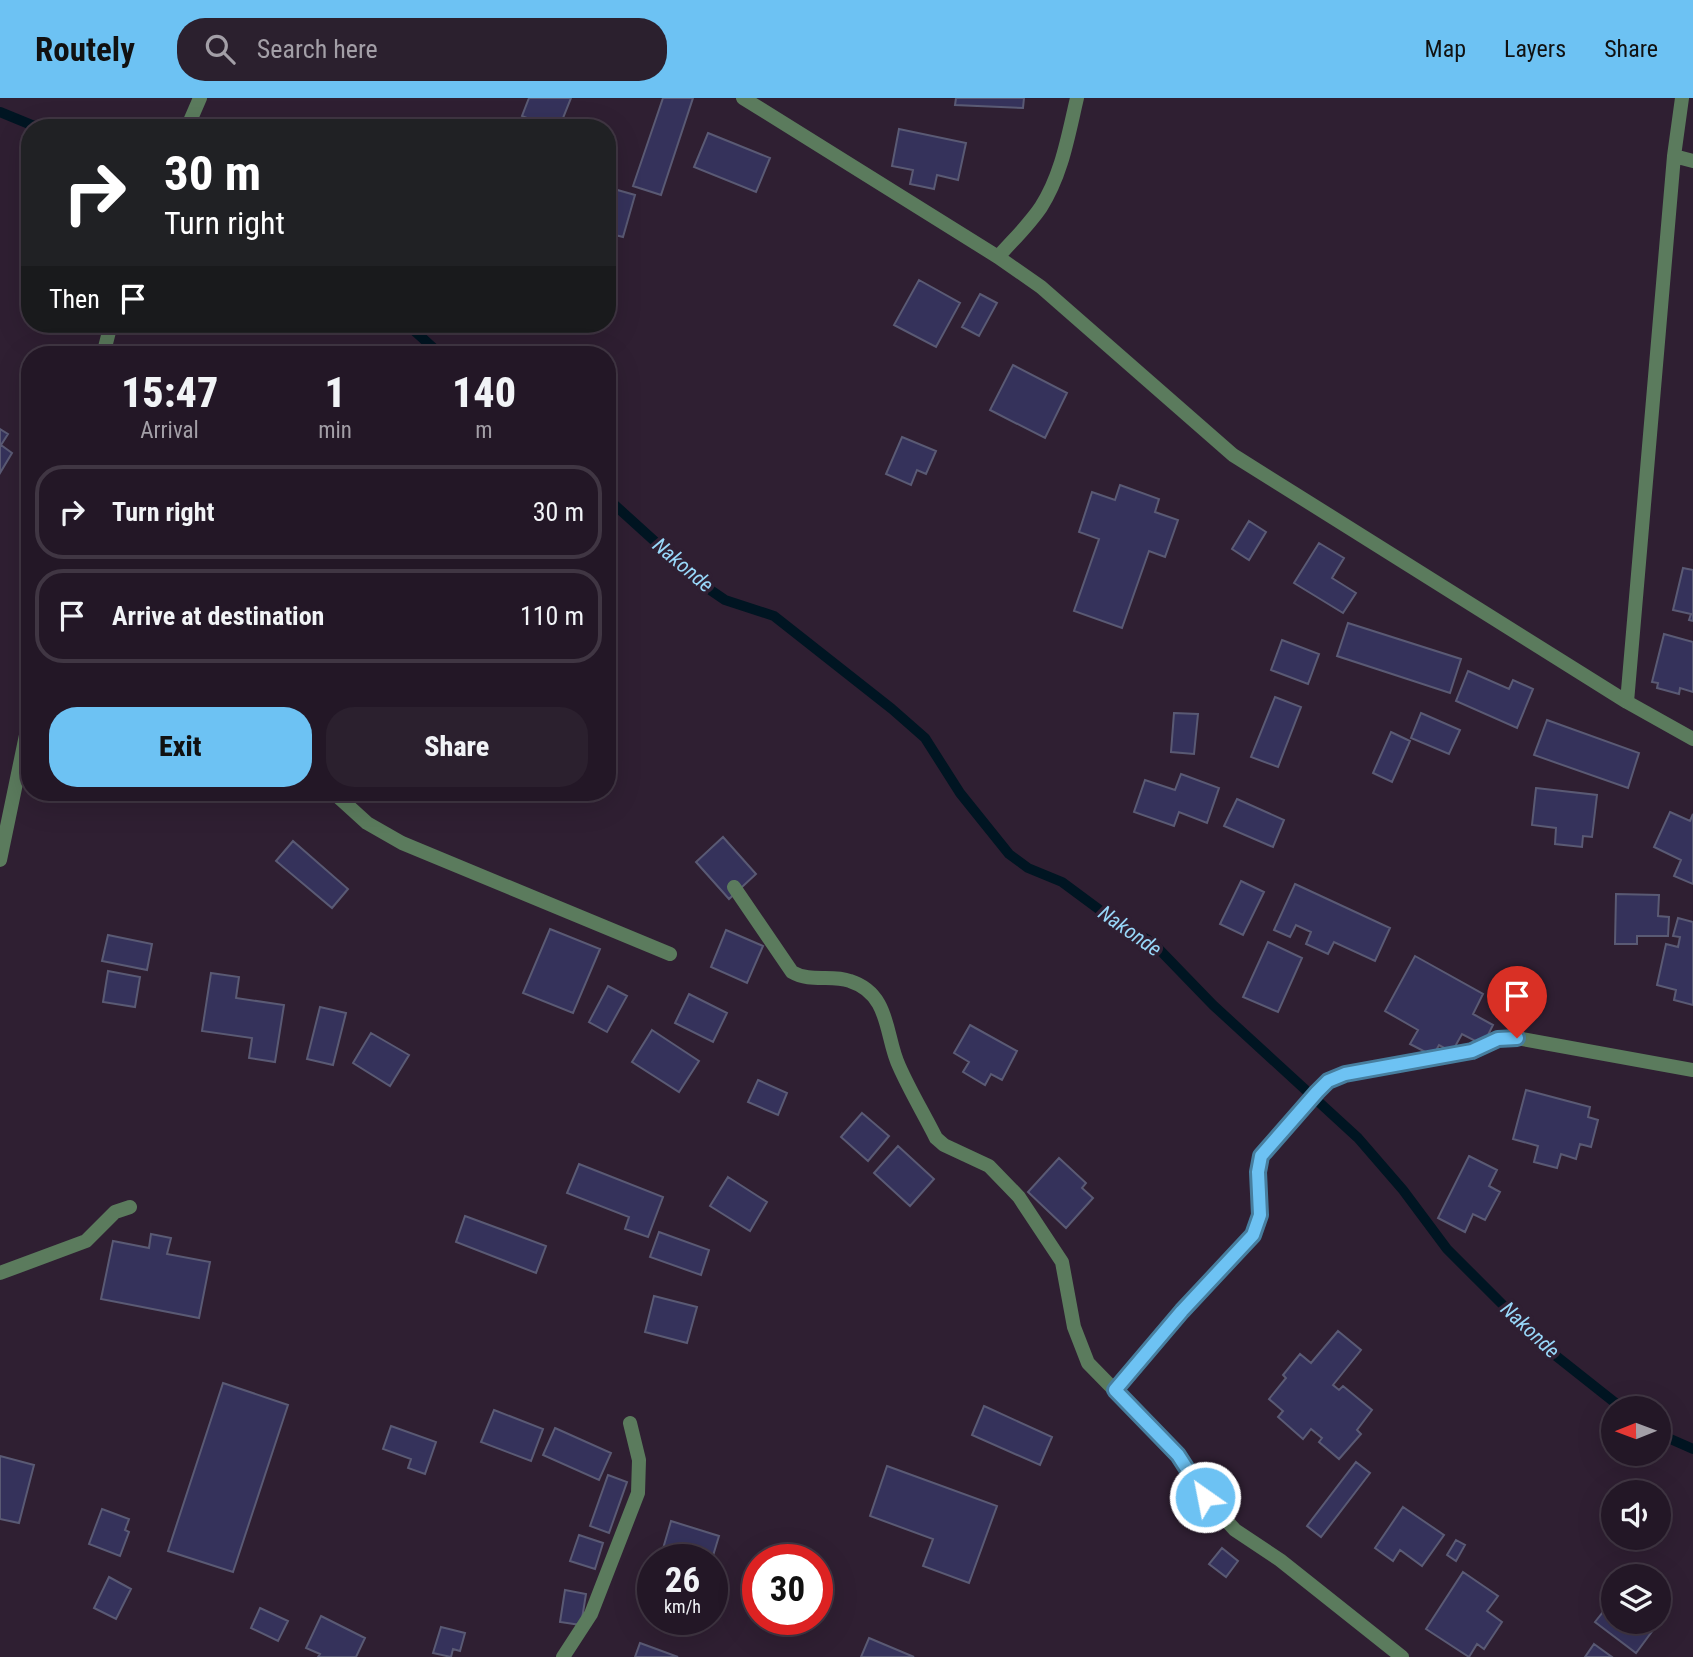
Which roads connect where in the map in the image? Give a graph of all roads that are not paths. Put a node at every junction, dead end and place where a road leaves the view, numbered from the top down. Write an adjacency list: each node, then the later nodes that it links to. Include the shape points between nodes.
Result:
1 (200, 98): 5 (street)
2 (743, 98): 8 (street)
3 (1077, 98): 8 (street, via 1062,165 1052,187)
4 (1682, 98): 6 (street)
5 (191, 119)
6 (1674, 156): 7 (street); 9 (street)
7 (1693, 161)
8 (998, 257): 9 (street, via 1041,287 1233,455)
9 (1627, 702): 10 (street)
10 (1693, 739)
11 (21, 755): 13 (street)
12 (343, 801): 16 (street, via 367,823 402,844)
13 (3, 834): 14 (street)
14 (0, 860)
15 (734, 887): 20 (street, via 792,972 806,978 851,981 882,1009 897,1063 936,1138 989,1166 1004,1180 1062,1262 1080,1349)
16 (670, 954)
17 (1693, 1070): 20 (street, via 1506,1038 1472,1051 1328,1081 1261,1156 1260,1215 1253,1235)
18 (130, 1207): 19 (street, via 115,1212 86,1241)
19 (0, 1273)
20 (1115, 1390): 23 (street, via 1178,1455 1205,1497 1235,1530)
21 (629, 1423): 22 (street, via 639,1460 638,1493 591,1614)
22 (563, 1657)
23 (1402, 1657)

